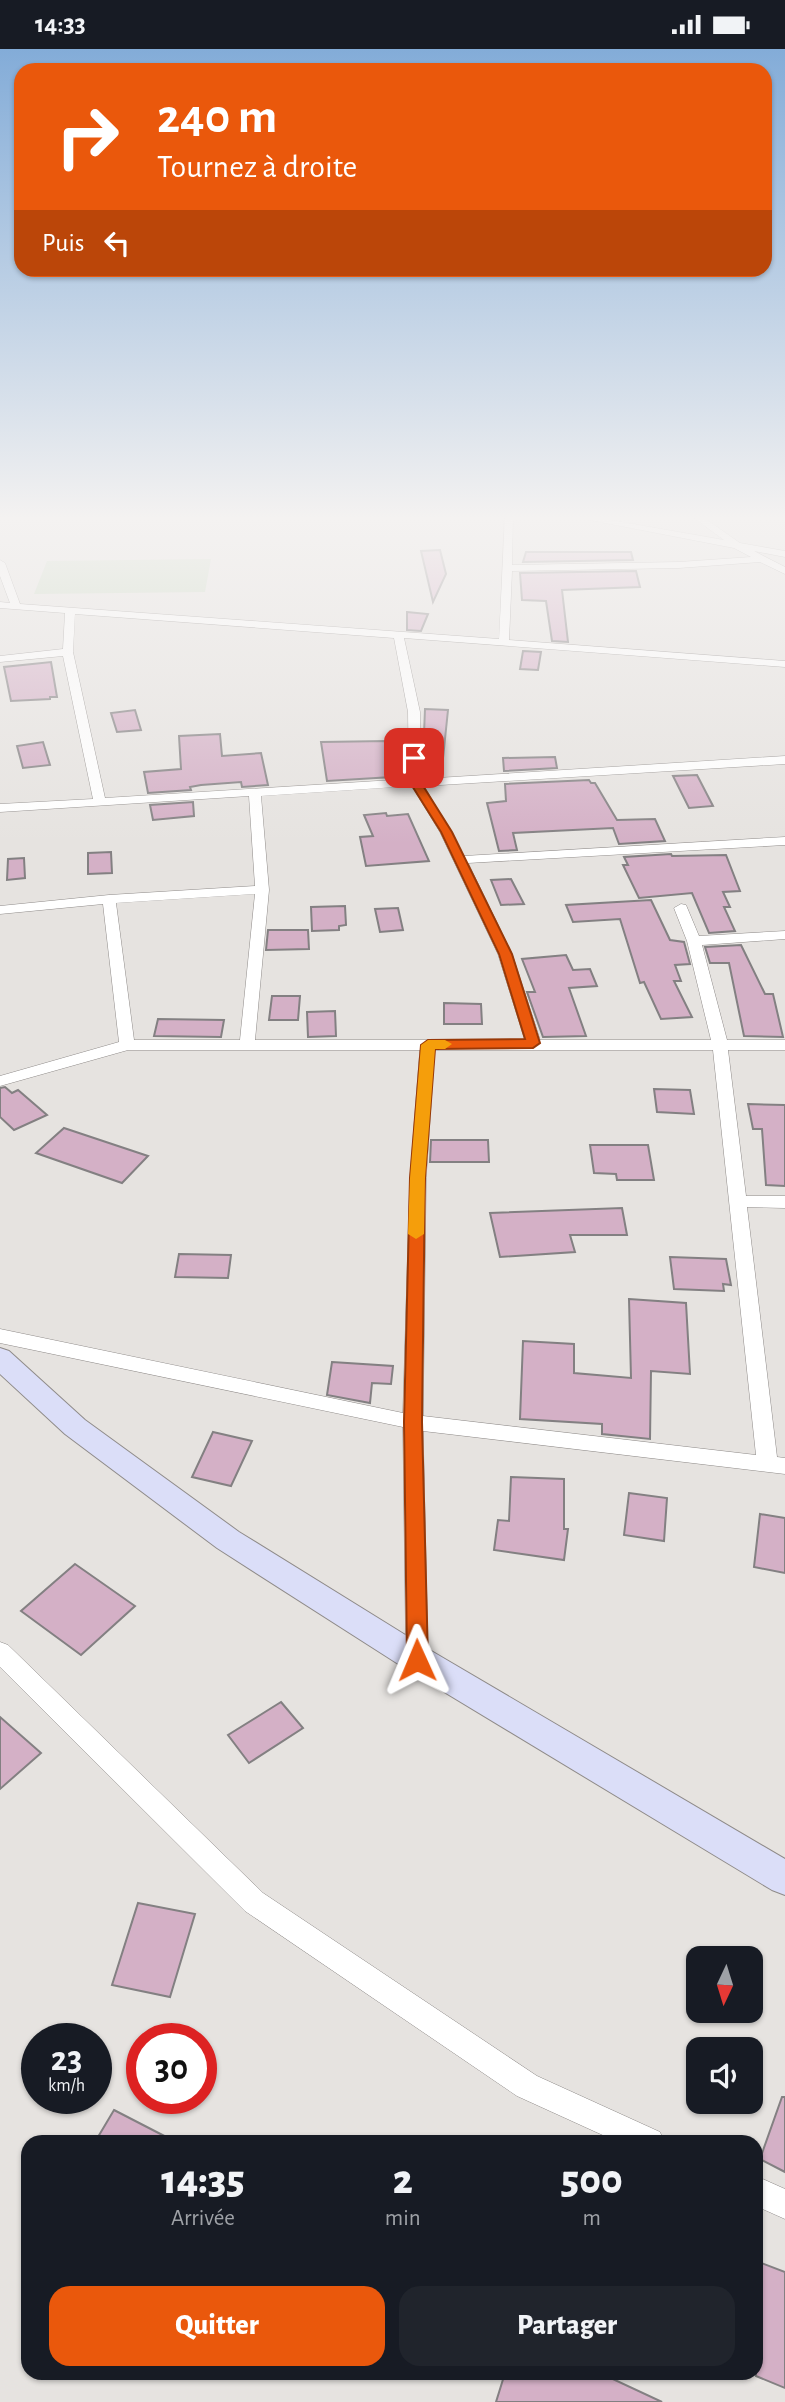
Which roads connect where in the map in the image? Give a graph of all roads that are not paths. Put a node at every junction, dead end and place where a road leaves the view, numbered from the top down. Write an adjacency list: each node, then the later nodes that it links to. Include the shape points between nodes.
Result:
1 (69, 625): 6 (street)
2 (270, 625): 4 (street)
3 (504, 625): 5 (street)
4 (398, 633): 5 (street); 10 (street, via 414,712)
5 (504, 641): 8 (street)
6 (68, 652): 7 (street); 12 (street)
7 (0, 659)
8 (785, 664)
9 (785, 760): 10 (street)
10 (415, 781): 11 (street); 15 (street)
11 (255, 793): 12 (street); 16 (street)
12 (100, 801): 13 (street)
13 (0, 808)
14 (785, 841): 15 (street)
15 (460, 860): 22 (street, via 505,954)
16 (262, 890): 17 (street); 25 (street)
17 (109, 899): 19 (street); 24 (street)
18 (681, 908): 21 (street)
19 (0, 911)
20 (785, 935): 21 (street)
21 (694, 941): 23 (street)
22 (533, 1043): 23 (street); 26 (street)
23 (720, 1044): 27 (street); 29 (street)
24 (127, 1045): 25 (street); 28 (street)
25 (247, 1045): 26 (street)
26 (428, 1045): 33 (street, via 418,1178)
27 (785, 1045)
28 (0, 1081)
29 (739, 1201): 30 (street); 34 (street)
30 (785, 1202)
31 (0, 1336): 33 (street)
32 (0, 1359): 36 (main road, via 75,1427 173,1502)
33 (413, 1422): 34 (street); 36 (street)
34 (776, 1464)
35 (0, 1652): 38 (street, via 254,1902 527,2086)
36 (417, 1660): 37 (main road)
37 (785, 1878)
38 (635, 2135)
39 (763, 2194): 40 (street)
40 (785, 2204)

